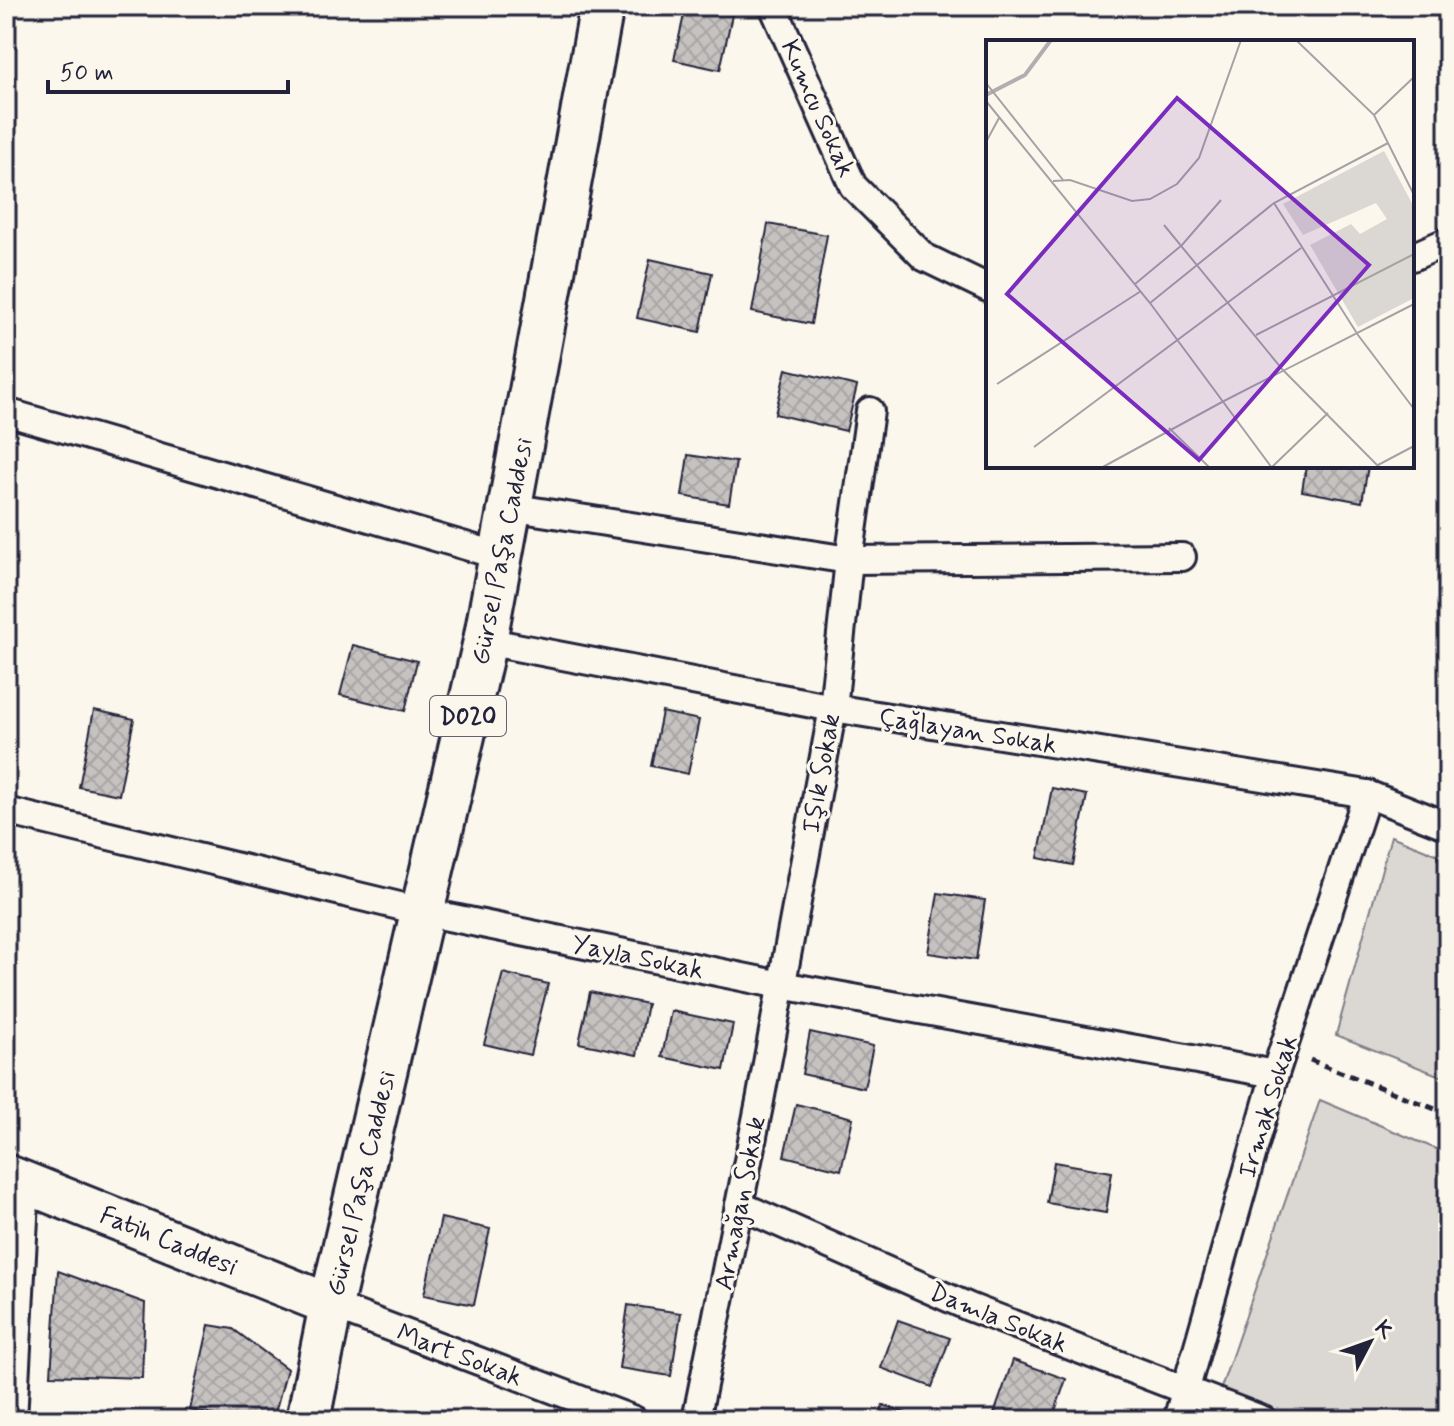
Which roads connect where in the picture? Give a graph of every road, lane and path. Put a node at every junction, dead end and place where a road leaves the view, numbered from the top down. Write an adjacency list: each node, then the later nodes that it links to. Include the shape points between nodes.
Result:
1 (602, 6): 8 (highway, Gürsel Paşa Caddesi / D020)
2 (773, 6): 5 (street, Kumcu Sokak, via 853,186 924,257)
3 (1448, 241): 4 (street)
4 (1414, 256)
5 (986, 287)
6 (870, 411): 11 (street, Işık Sokak)
7 (6, 412): 9 (street)
8 (509, 507): 9 (highway, Gürsel Paşa Caddesi / D020); 11 (street)
9 (500, 556): 12 (highway, Gürsel Paşa Caddesi / D020)
10 (1182, 557): 11 (street)
11 (849, 560): 13 (street, Işık Sokak)
12 (485, 641): 13 (street, Çağlayan Sokak); 17 (highway, Gürsel Paşa Caddesi / D020)
13 (833, 708): 14 (street, Çağlayan Sokak); 18 (street, Işık Sokak)
14 (1367, 794): 16 (street, Çağlayan Sokak); 19 (street, Irmak Sokak)
15 (6, 811): 17 (street, Yayla Sokak)
16 (1448, 826)
17 (424, 912): 18 (street, Yayla Sokak); 23 (highway, Gürsel Paşa Caddesi / D020)
18 (781, 985): 19 (street, Yayla Sokak); 22 (street, Armağan Sokak)
19 (1279, 1062): 20 (path); 24 (street, Irmak Sokak)
20 (1448, 1114)
21 (16, 1178): 23 (main road, Fatih Caddesi); 25 (street)
22 (739, 1205): 24 (street, Damla Sokak, via 969,1307); 28 (street, Armağan Sokak)
23 (331, 1305): 26 (highway, Gürsel Paşa Caddesi / D020); 27 (street, Mart Sokak)
24 (1185, 1390): 29 (street, Irmak Sokak); 30 (street, Damla Sokak)
25 (13, 1420)
26 (308, 1420)
27 (634, 1420)
28 (696, 1420)
29 (1177, 1420)
30 (1263, 1420)

